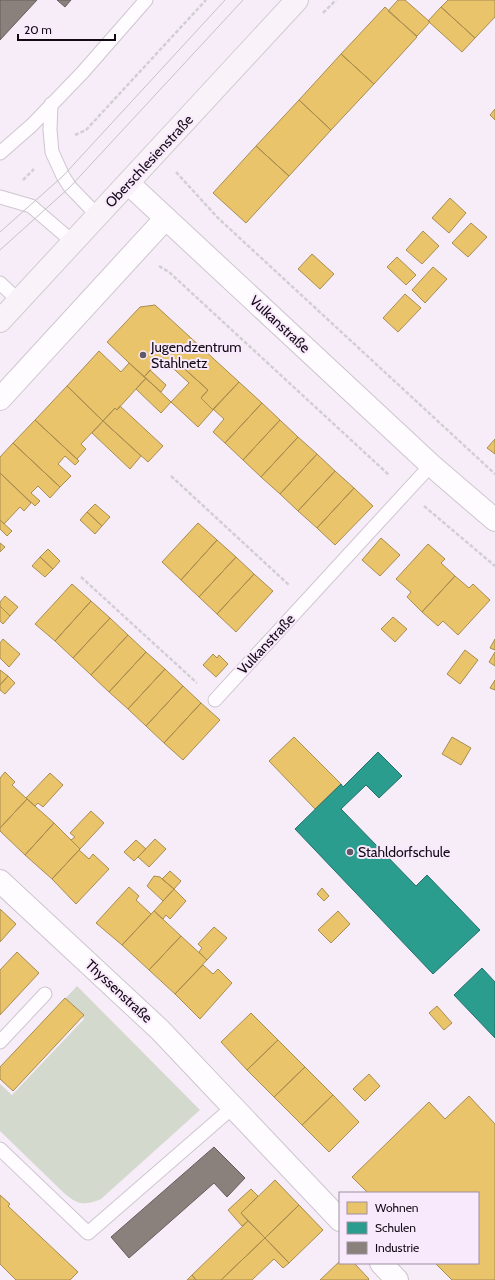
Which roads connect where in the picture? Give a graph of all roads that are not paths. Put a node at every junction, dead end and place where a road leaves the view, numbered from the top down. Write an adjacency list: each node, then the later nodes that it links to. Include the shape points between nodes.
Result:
1 (146, 0): 3 (lane, via 83,72)
2 (297, 0): 5 (main road, Oberschlesienstraße)
3 (51, 104): 4 (lane); 7 (lane, via 52,152 70,187)
4 (0, 153)
5 (128, 183): 7 (main road, Oberschlesienstraße); 8 (street, Vulkanstraße)
6 (2, 197): 9 (lane, via 31,206)
7 (98, 216): 9 (main road, Oberschlesienstraße)
8 (166, 218): 13 (street); 14 (street, Vulkanstraße)
9 (73, 242): 11 (main road, Oberschlesienstraße)
10 (0, 283): 11 (lane)
11 (19, 301): 12 (main road, Oberschlesienstraße)
12 (0, 321)
13 (0, 399)
14 (432, 465): 15 (street, Vulkanstraße); 16 (lane, Vulkanstraße)
15 (495, 520)
16 (215, 700)
17 (0, 881): 20 (street, Thyssenstraße, via 160,1030)
18 (45, 994): 19 (lane)
19 (0, 1042)
20 (233, 1108): 21 (lane, via 88,1233); 22 (street, Thyssenstraße)
21 (0, 1149)
22 (339, 1219)
23 (382, 1264): 24 (street)
24 (397, 1280)

